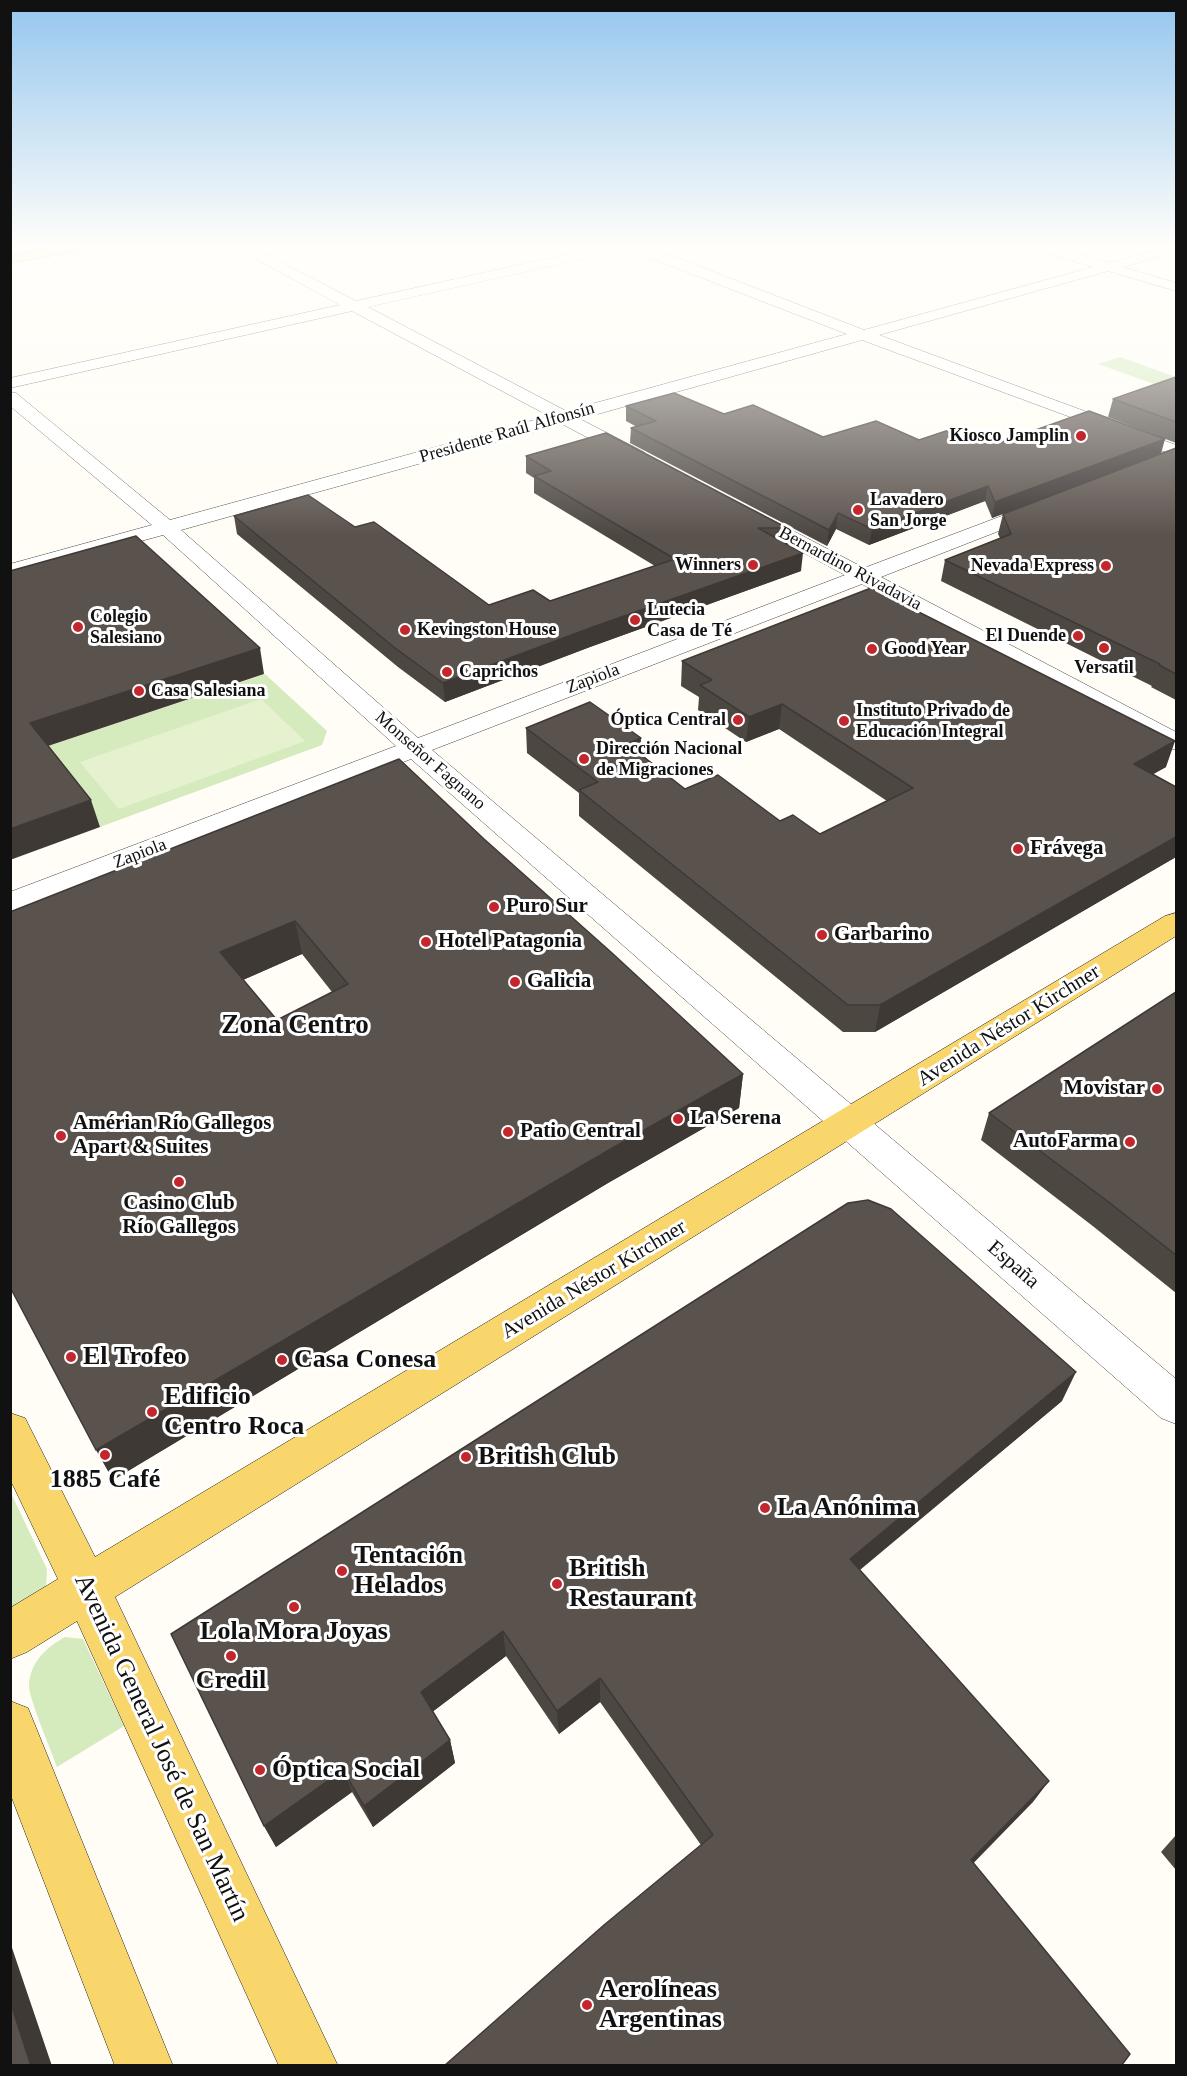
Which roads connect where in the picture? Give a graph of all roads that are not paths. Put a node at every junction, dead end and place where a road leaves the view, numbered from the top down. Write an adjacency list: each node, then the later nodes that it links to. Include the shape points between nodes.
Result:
1 (193, 342): 5 (street)
2 (421, 342): 7 (street)
3 (833, 342): 7 (street, Presidente Raúl Alfonsín)
4 (882, 342): 8 (street)
5 (10, 383)
6 (10, 398): 14 (street, Monseñor Fagnano)
7 (562, 417): 11 (street); 14 (street, Presidente Raúl Alfonsín)
8 (1176, 451)
9 (1176, 457): 10 (street)
10 (1154, 465)
11 (656, 466)
12 (1064, 499): 16 (street, Zapiola)
13 (728, 504): 16 (street, Bernardino Rivadavia)
14 (167, 528): 15 (street, Presidente Raúl Alfonsín); 18 (street, Monseñor Fagnano)
15 (10, 572)
16 (862, 576): 17 (street, Bernardino Rivadavia); 18 (street, Zapiola)
17 (1176, 742)
18 (414, 748): 19 (street, Zapiola); 21 (street, Monseñor Fagnano)
19 (10, 903)
20 (1176, 923): 21 (main road, Avenida Néstor Kirchner)
21 (850, 1124): 22 (street, España); 24 (main road, Avenida Néstor Kirchner)
22 (1176, 1405)
23 (10, 1432): 24 (main road, Avenida General José de San Martín)
24 (86, 1588): 25 (main road, Avenida Néstor Kirchner); 28 (main road, Avenida General José de San Martín)
25 (10, 1635)
26 (10, 1726): 27 (main road)
27 (144, 2066)
28 (309, 2066)

